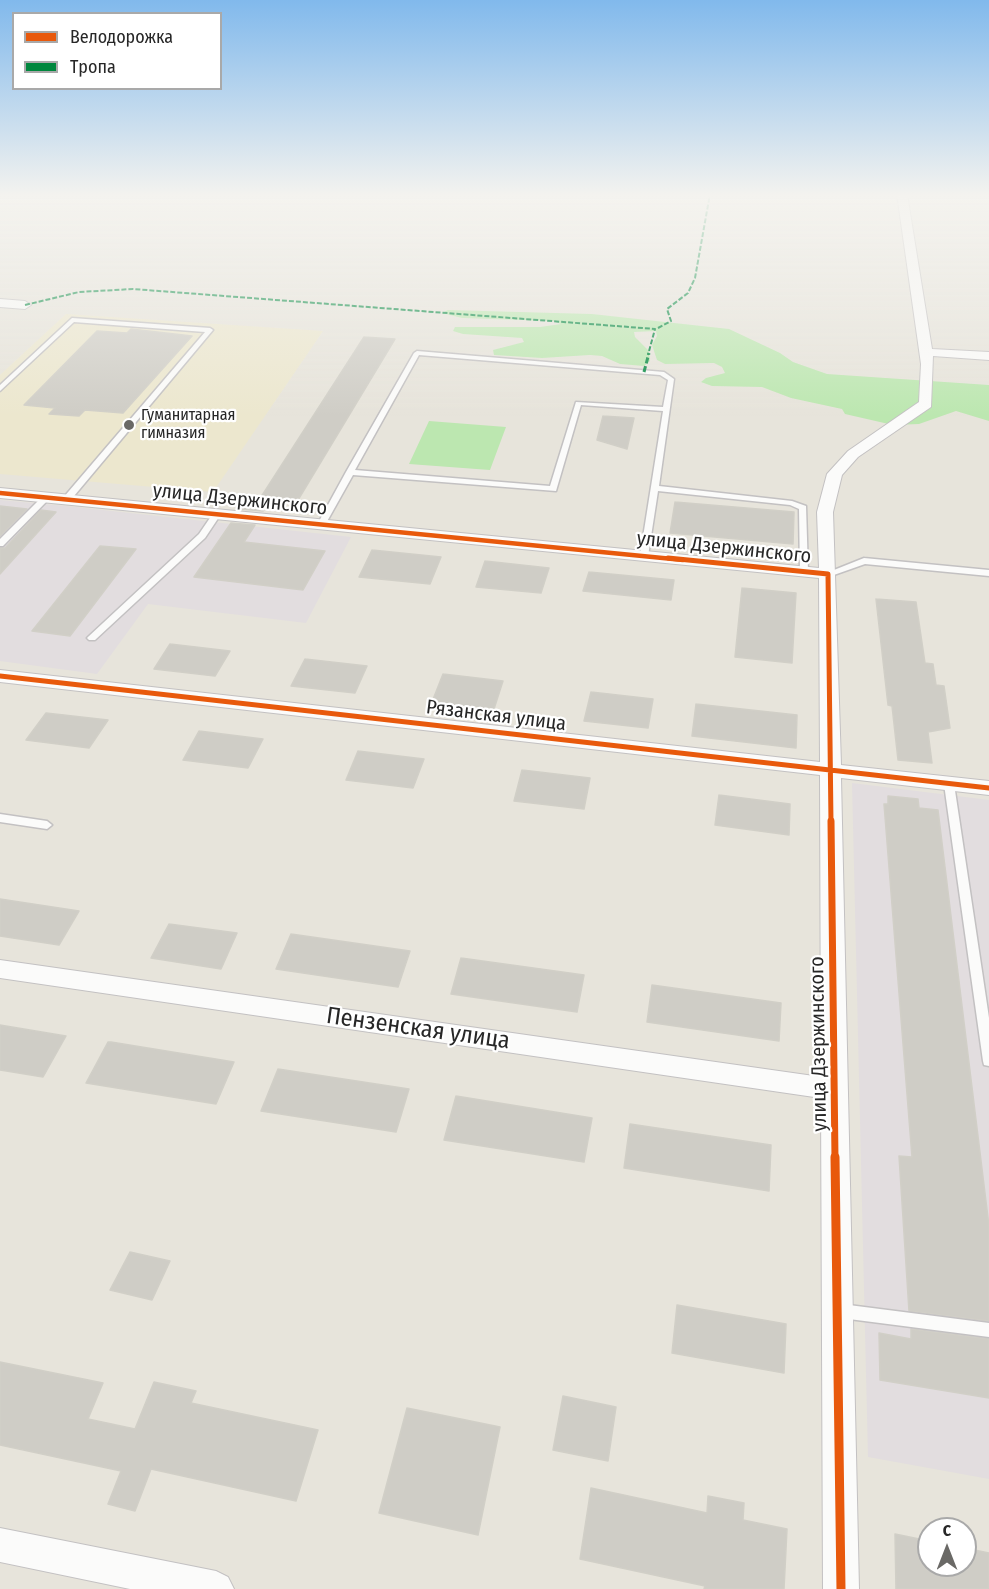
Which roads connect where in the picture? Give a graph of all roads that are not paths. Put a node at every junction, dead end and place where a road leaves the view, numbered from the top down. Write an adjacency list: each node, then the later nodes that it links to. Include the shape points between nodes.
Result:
1 (913, 268): 4 (street)
2 (0, 303): 3 (street)
3 (25, 304)
4 (925, 350): 5 (street); 18 (street, via 926,404 853,454 835,474 825,512)
5 (989, 356)
6 (0, 389): 11 (lane, via 72,320 210,330)
7 (667, 409): 8 (lane, via 578,402 553,489); 8 (lane, via 671,379 662,373 417,353); 9 (lane)
8 (350, 472): 13 (lane)
9 (654, 488): 15 (lane); 16 (lane, via 792,503 803,508)
10 (0, 493): 11 (street, улица Дзержинского)
11 (56, 499): 12 (street, улица Дзержинского); 14 (lane)
12 (217, 514): 13 (street, улица Дзержинского); 19 (lane, via 202,536)
13 (321, 525): 15 (street, улица Дзержинского)
14 (0, 544)
15 (644, 556): 16 (street, улица Дзержинского)
16 (804, 572): 18 (street, улица Дзержинского)
17 (989, 573): 18 (lane, via 864,561)
18 (828, 574): 21 (street, улица Дзержинского)
19 (93, 638)
20 (0, 675): 21 (street, Рязанская улица)
21 (833, 771): 22 (street, Рязанская улица); 28 (street, улица Дзержинского)
22 (949, 784): 23 (street, Рязанская улица); 27 (lane)
23 (989, 789)
24 (0, 818): 25 (lane)
25 (47, 825)
26 (0, 969): 28 (street, Пензенская улица)
27 (989, 1061)
28 (836, 1090): 29 (street, улица Дзержинского)
29 (838, 1311): 30 (lane); 33 (street, улица Дзержинского)
30 (989, 1330)
31 (0, 1545): 32 (street)
32 (216, 1589)
33 (841, 1589)

